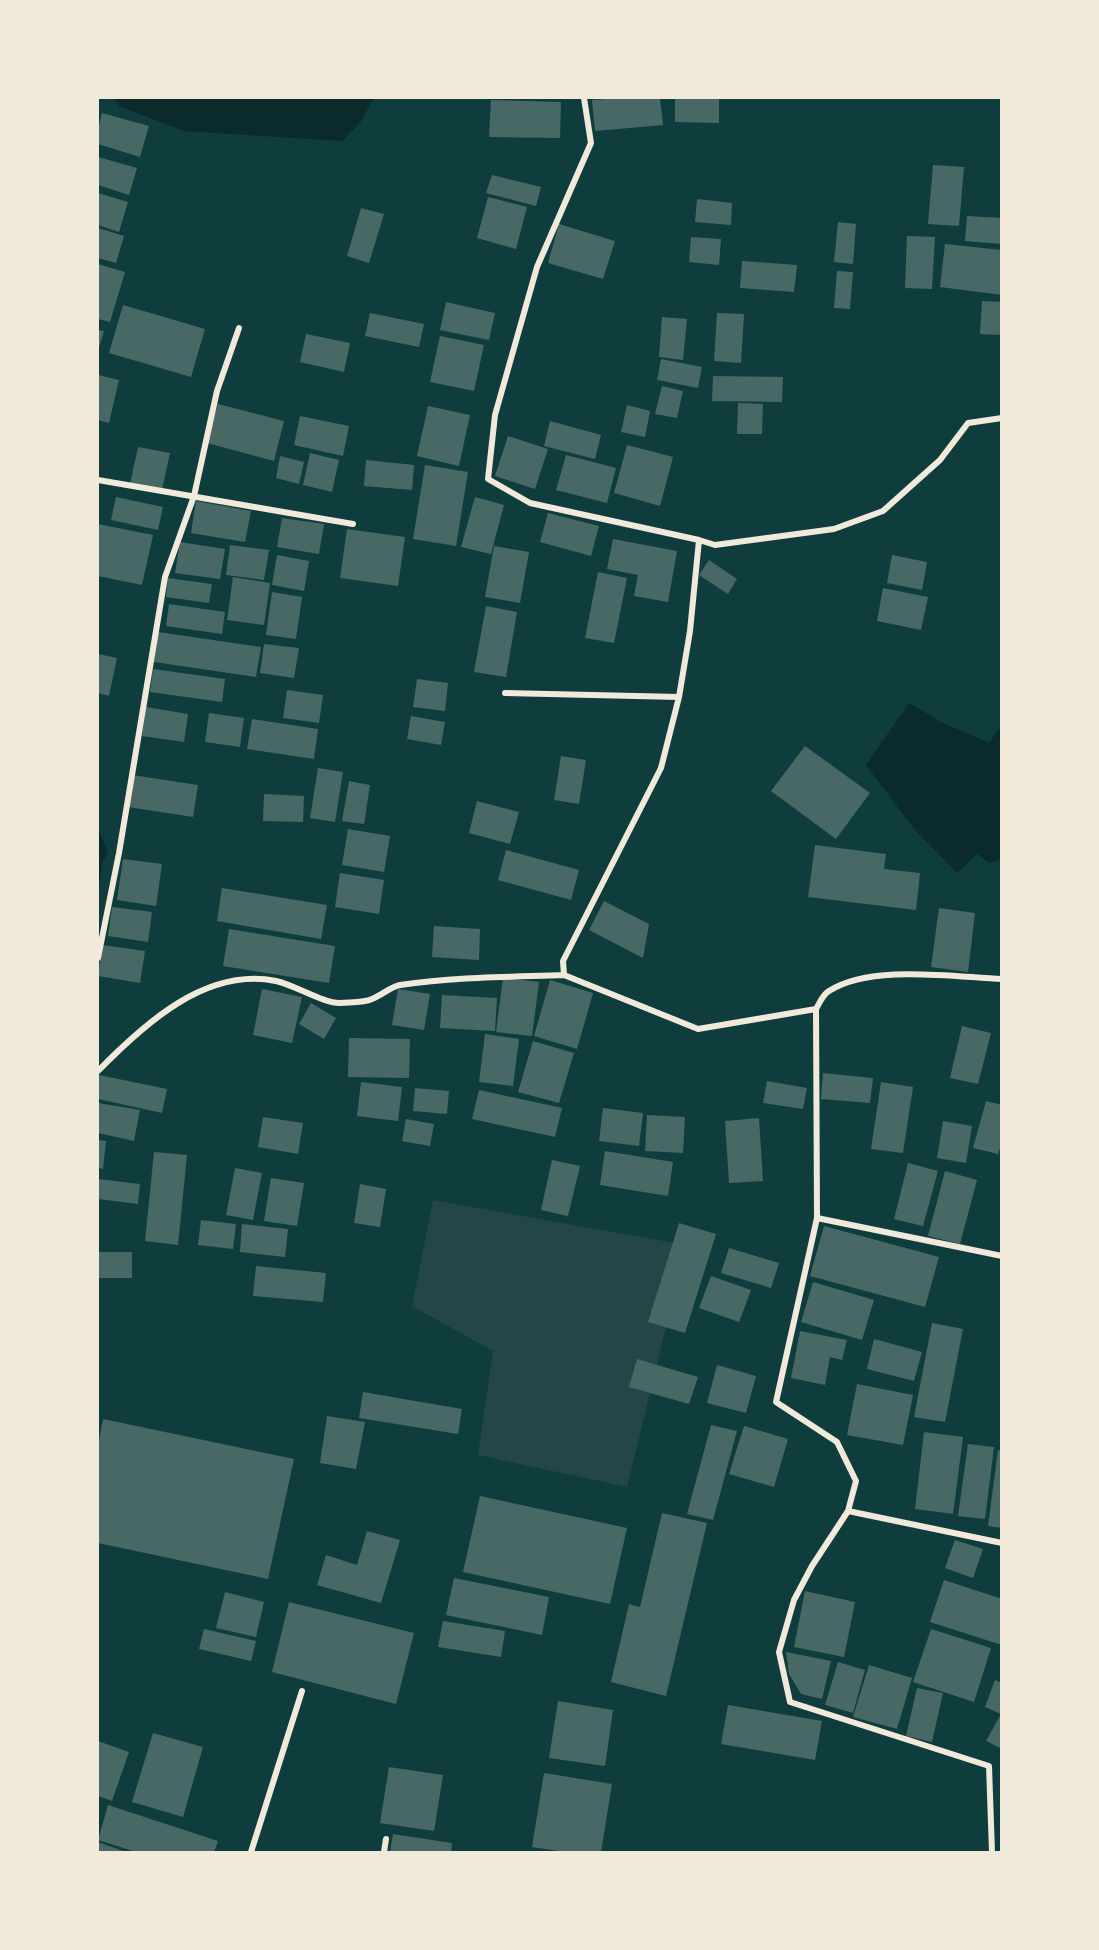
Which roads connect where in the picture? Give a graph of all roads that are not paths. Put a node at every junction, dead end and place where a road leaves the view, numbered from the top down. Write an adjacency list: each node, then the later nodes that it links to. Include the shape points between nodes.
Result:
1 (584, 98): 7 (street, via 591,143 537,267 495,415 488,479 530,503)
2 (239, 328): 5 (street, via 217,391)
3 (1002, 418): 7 (street, via 968,423 940,460 883,511 834,529 715,545)
4 (98, 480): 5 (street)
5 (194, 496): 6 (street); 10 (street, via 165,577 120,853)
6 (353, 524)
7 (699, 540): 9 (street)
8 (505, 693): 9 (street)
9 (680, 697): 11 (street, via 661,768 563,961)
10 (98, 958)
11 (564, 975): 13 (street, via 698,1029); 14 (street, via 442,980 396,986 370,1000 337,1004 278,982 248,977 217,983 142,1029)
12 (1002, 979): 13 (street, via 896,975 855,980 827,991)
13 (816, 1009): 15 (street)
14 (98, 1071)
15 (817, 1218): 16 (street); 17 (street, via 776,1402 837,1443 856,1481)
16 (1002, 1256)
17 (848, 1510): 18 (street); 23 (street, via 794,1600 779,1652 790,1702 989,1766)
18 (1002, 1543)
19 (302, 1692): 21 (street)
20 (386, 1839): 22 (street)
21 (251, 1852)
22 (384, 1852)
23 (992, 1852)

